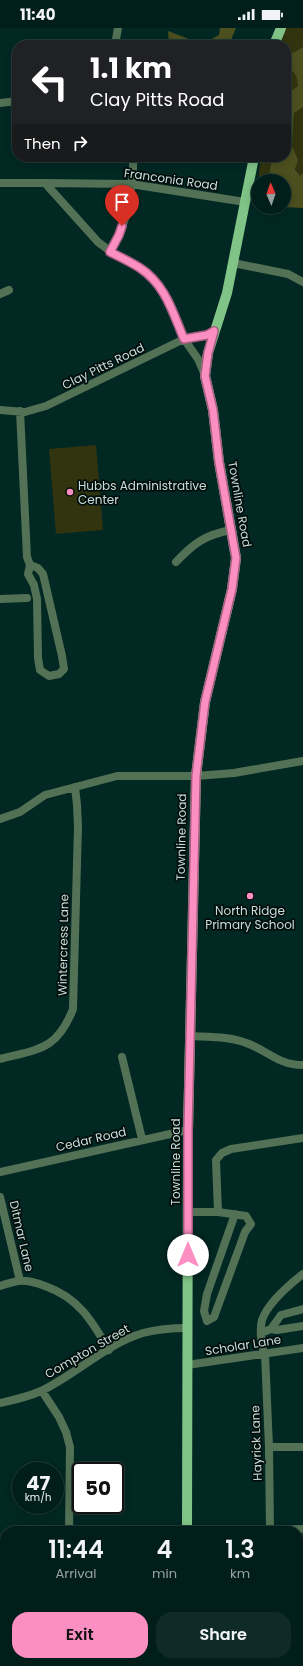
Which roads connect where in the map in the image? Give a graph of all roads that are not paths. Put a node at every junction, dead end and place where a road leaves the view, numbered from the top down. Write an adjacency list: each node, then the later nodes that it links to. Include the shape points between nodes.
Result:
1 (118, 28): 3 (street)
2 (281, 28): 4 (main road)
3 (116, 40)
4 (276, 40)
5 (12, 102): 6 (street)
6 (0, 103)
7 (133, 162): 11 (street)
8 (253, 162): 12 (main road, Townline Road)
9 (0, 183): 10 (street, Franconia Road)
10 (45, 183): 11 (street, Franconia Road); 13 (street)
11 (131, 184): 12 (street, Franconia Road); 13 (street, via 125,217)
12 (245, 202): 14 (main road, Townline Road)
13 (110, 252): 19 (street, via 140,268 159,286 169,301)
14 (233, 263): 15 (street, via 288,274); 18 (main road, Townline Road, via 227,293)
15 (303, 282)
16 (9, 290): 17 (street)
17 (0, 294)
18 (214, 331): 19 (street, Clay Pitts Road, via 207,335); 20 (main road, Townline Road)
19 (184, 339): 20 (street, via 198,359); 22 (street, Clay Pitts Road, via 46,406 26,412)
20 (205, 376): 23 (main road, Townline Road, via 213,410)
21 (0, 410): 22 (street, Clay Pitts Road)
22 (20, 411): 25 (street, via 27,557)
23 (231, 530): 24 (street, via 199,540); 29 (main road, Townline Road, via 236,558 232,589 205,702)
24 (176, 562)
25 (30, 565): 25 (street, via 38,568 43,574 62,656 64,669 59,674 49,676 40,670 37,600 34,585 28,574)
26 (27, 598): 27 (street)
27 (0, 599)
28 (303, 761): 29 (street, via 234,773)
29 (196, 776): 30 (street, via 117,776); 32 (main road, Townline Road)
30 (75, 786): 31 (street, via 45,795 20,812); 34 (street, Wintercress Lane, via 78,826 73,1009 67,1024 50,1044)
31 (0, 819)
32 (190, 1036): 35 (street, via 232,1038 249,1044 273,1058 294,1065); 36 (main road, Townline Road)
33 (122, 1057): 38 (street)
34 (0, 1059)
35 (303, 1065)
36 (188, 1130): 38 (street, Cedar Road); 41 (main road, Townline Road)
37 (303, 1138): 42 (street, via 231,1149 222,1153 216,1160)
38 (142, 1139): 39 (street, Cedar Road)
39 (0, 1172)
40 (0, 1197): 45 (street, Ditmar Lane)
41 (188, 1212): 42 (street); 49 (main road, Townline Road)
42 (218, 1212): 43 (street)
43 (235, 1214): 43 (street, via 246,1216 251,1224 245,1232 214,1317 207,1321 204,1311 207,1294)
44 (303, 1274): 51 (street, via 270,1306 263,1320)
45 (20, 1281): 46 (street); 53 (street, via 57,1290 70,1299 92,1321)
46 (0, 1286)
47 (303, 1309): 50 (street, via 281,1315)
48 (303, 1326): 50 (street)
49 (188, 1328): 53 (street, Compton Street, via 169,1328 142,1334); 55 (main road, Townline Road)
50 (271, 1329): 51 (street)
51 (261, 1333): 54 (street, Hayrick Lane)
52 (303, 1348): 54 (street, Scholar Lane)
53 (109, 1350): 56 (street, Compton Street)
54 (265, 1354): 55 (street, Scholar Lane); 58 (street, Hayrick Lane)
55 (187, 1366): 61 (main road, Townline Road)
56 (42, 1391): 57 (street, Compton Street); 60 (street, via 59,1417 70,1447)
57 (0, 1403)
58 (269, 1447): 59 (street); 62 (street, Hayrick Lane)
59 (303, 1447)
60 (69, 1526)
61 (187, 1526)
62 (270, 1526)

